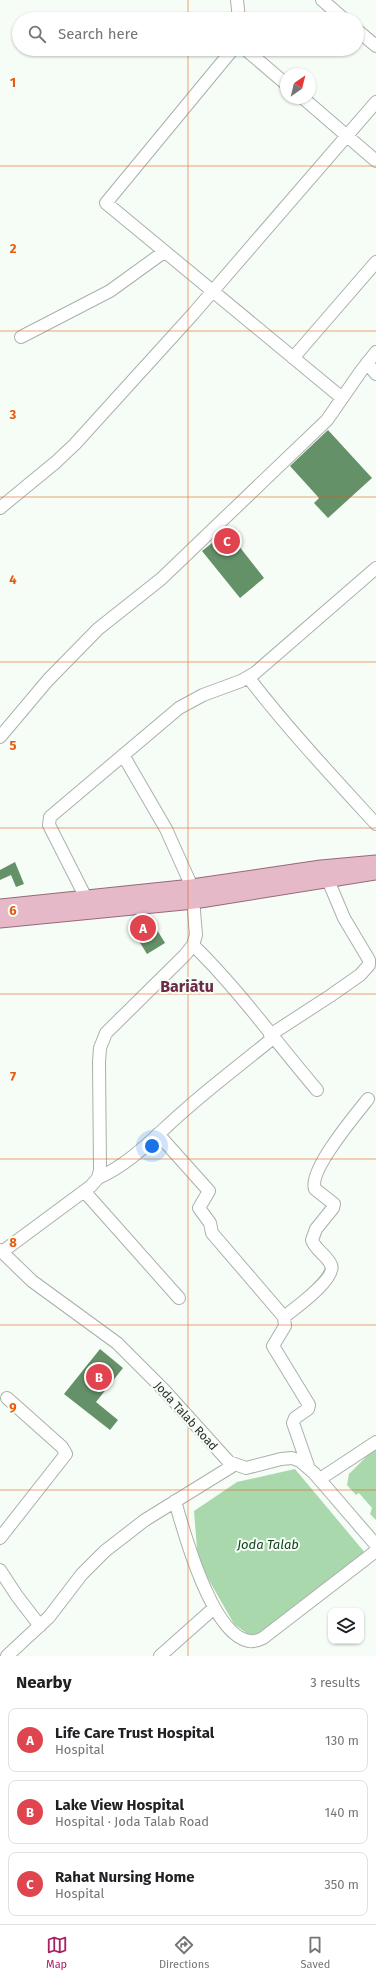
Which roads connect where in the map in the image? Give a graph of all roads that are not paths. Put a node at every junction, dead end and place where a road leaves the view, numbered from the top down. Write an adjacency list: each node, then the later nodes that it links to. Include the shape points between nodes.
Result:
1 (237, 0): 3 (street)
2 (322, 0): 4 (street)
3 (238, 12)
4 (336, 12)
5 (364, 36): 6 (street)
6 (376, 46)
7 (227, 56): 14 (street, via 106,203)
8 (253, 56): 9 (street)
9 (280, 79)
10 (376, 102): 12 (street)
11 (310, 104): 12 (street)
12 (347, 136): 13 (street); 16 (street)
13 (376, 161)
14 (164, 252): 16 (street); 17 (street, via 110,291)
15 (376, 262): 19 (street)
16 (212, 292): 19 (street); 23 (street, via 75,444)
17 (21, 337)
18 (376, 352): 20 (street)
19 (293, 358): 22 (street)
20 (367, 363): 21 (street); 22 (street)
21 (376, 374)
22 (342, 398): 26 (street, via 327,420 161,579 98,629 48,680)
23 (0, 508)
24 (376, 568): 25 (street)
25 (248, 677): 27 (street, via 203,695 179,708); 28 (street, via 312,755)
26 (0, 737)
27 (123, 755): 32 (street, via 166,830); 33 (street, via 49,819 49,825)
28 (376, 824)
29 (376, 863): 32 (main road, via 322,868)
30 (376, 872): 31 (main road)
31 (328, 880): 32 (main road); 37 (street, via 344,918 369,960 369,966 360,975)
32 (193, 894): 33 (main road); 35 (main road); 36 (street, via 197,928)
33 (86, 898): 34 (main road)
34 (0, 907)
35 (0, 920)
36 (193, 945): 37 (street, via 231,983); 41 (street, via 114,1023 103,1039 99,1062)
37 (272, 1036): 38 (street); 40 (street)
38 (317, 1090)
39 (368, 1099): 45 (street, via 330,1150 314,1183 318,1191 334,1204 312,1240 331,1265 331,1272 324,1283)
40 (158, 1134): 41 (street, via 114,1171); 45 (street, via 208,1190 208,1195 199,1208 210,1223 212,1234)
41 (98, 1178): 42 (street)
42 (84, 1191): 43 (street); 44 (street)
43 (1, 1251): 48 (street, Joda Talab Road, via 48,1294 117,1343)
44 (179, 1298)
45 (284, 1318): 49 (street, via 285,1326 273,1346 308,1404 308,1409 293,1422)
46 (7, 1398): 52 (street, via 62,1447 66,1454)
47 (376, 1442): 50 (street)
48 (234, 1465): 49 (street, via 246,1468 292,1458); 51 (street)
49 (308, 1466): 50 (street)
50 (320, 1479): 53 (street)
51 (174, 1501): 56 (street, via 201,1582); 57 (street, via 104,1551)
52 (0, 1538)
53 (376, 1545)
54 (376, 1551): 56 (street, via 257,1641 248,1641 240,1637)
55 (0, 1570): 57 (street)
56 (214, 1608): 59 (street)
57 (40, 1626): 58 (street)
58 (7, 1656)
59 (160, 1656)

